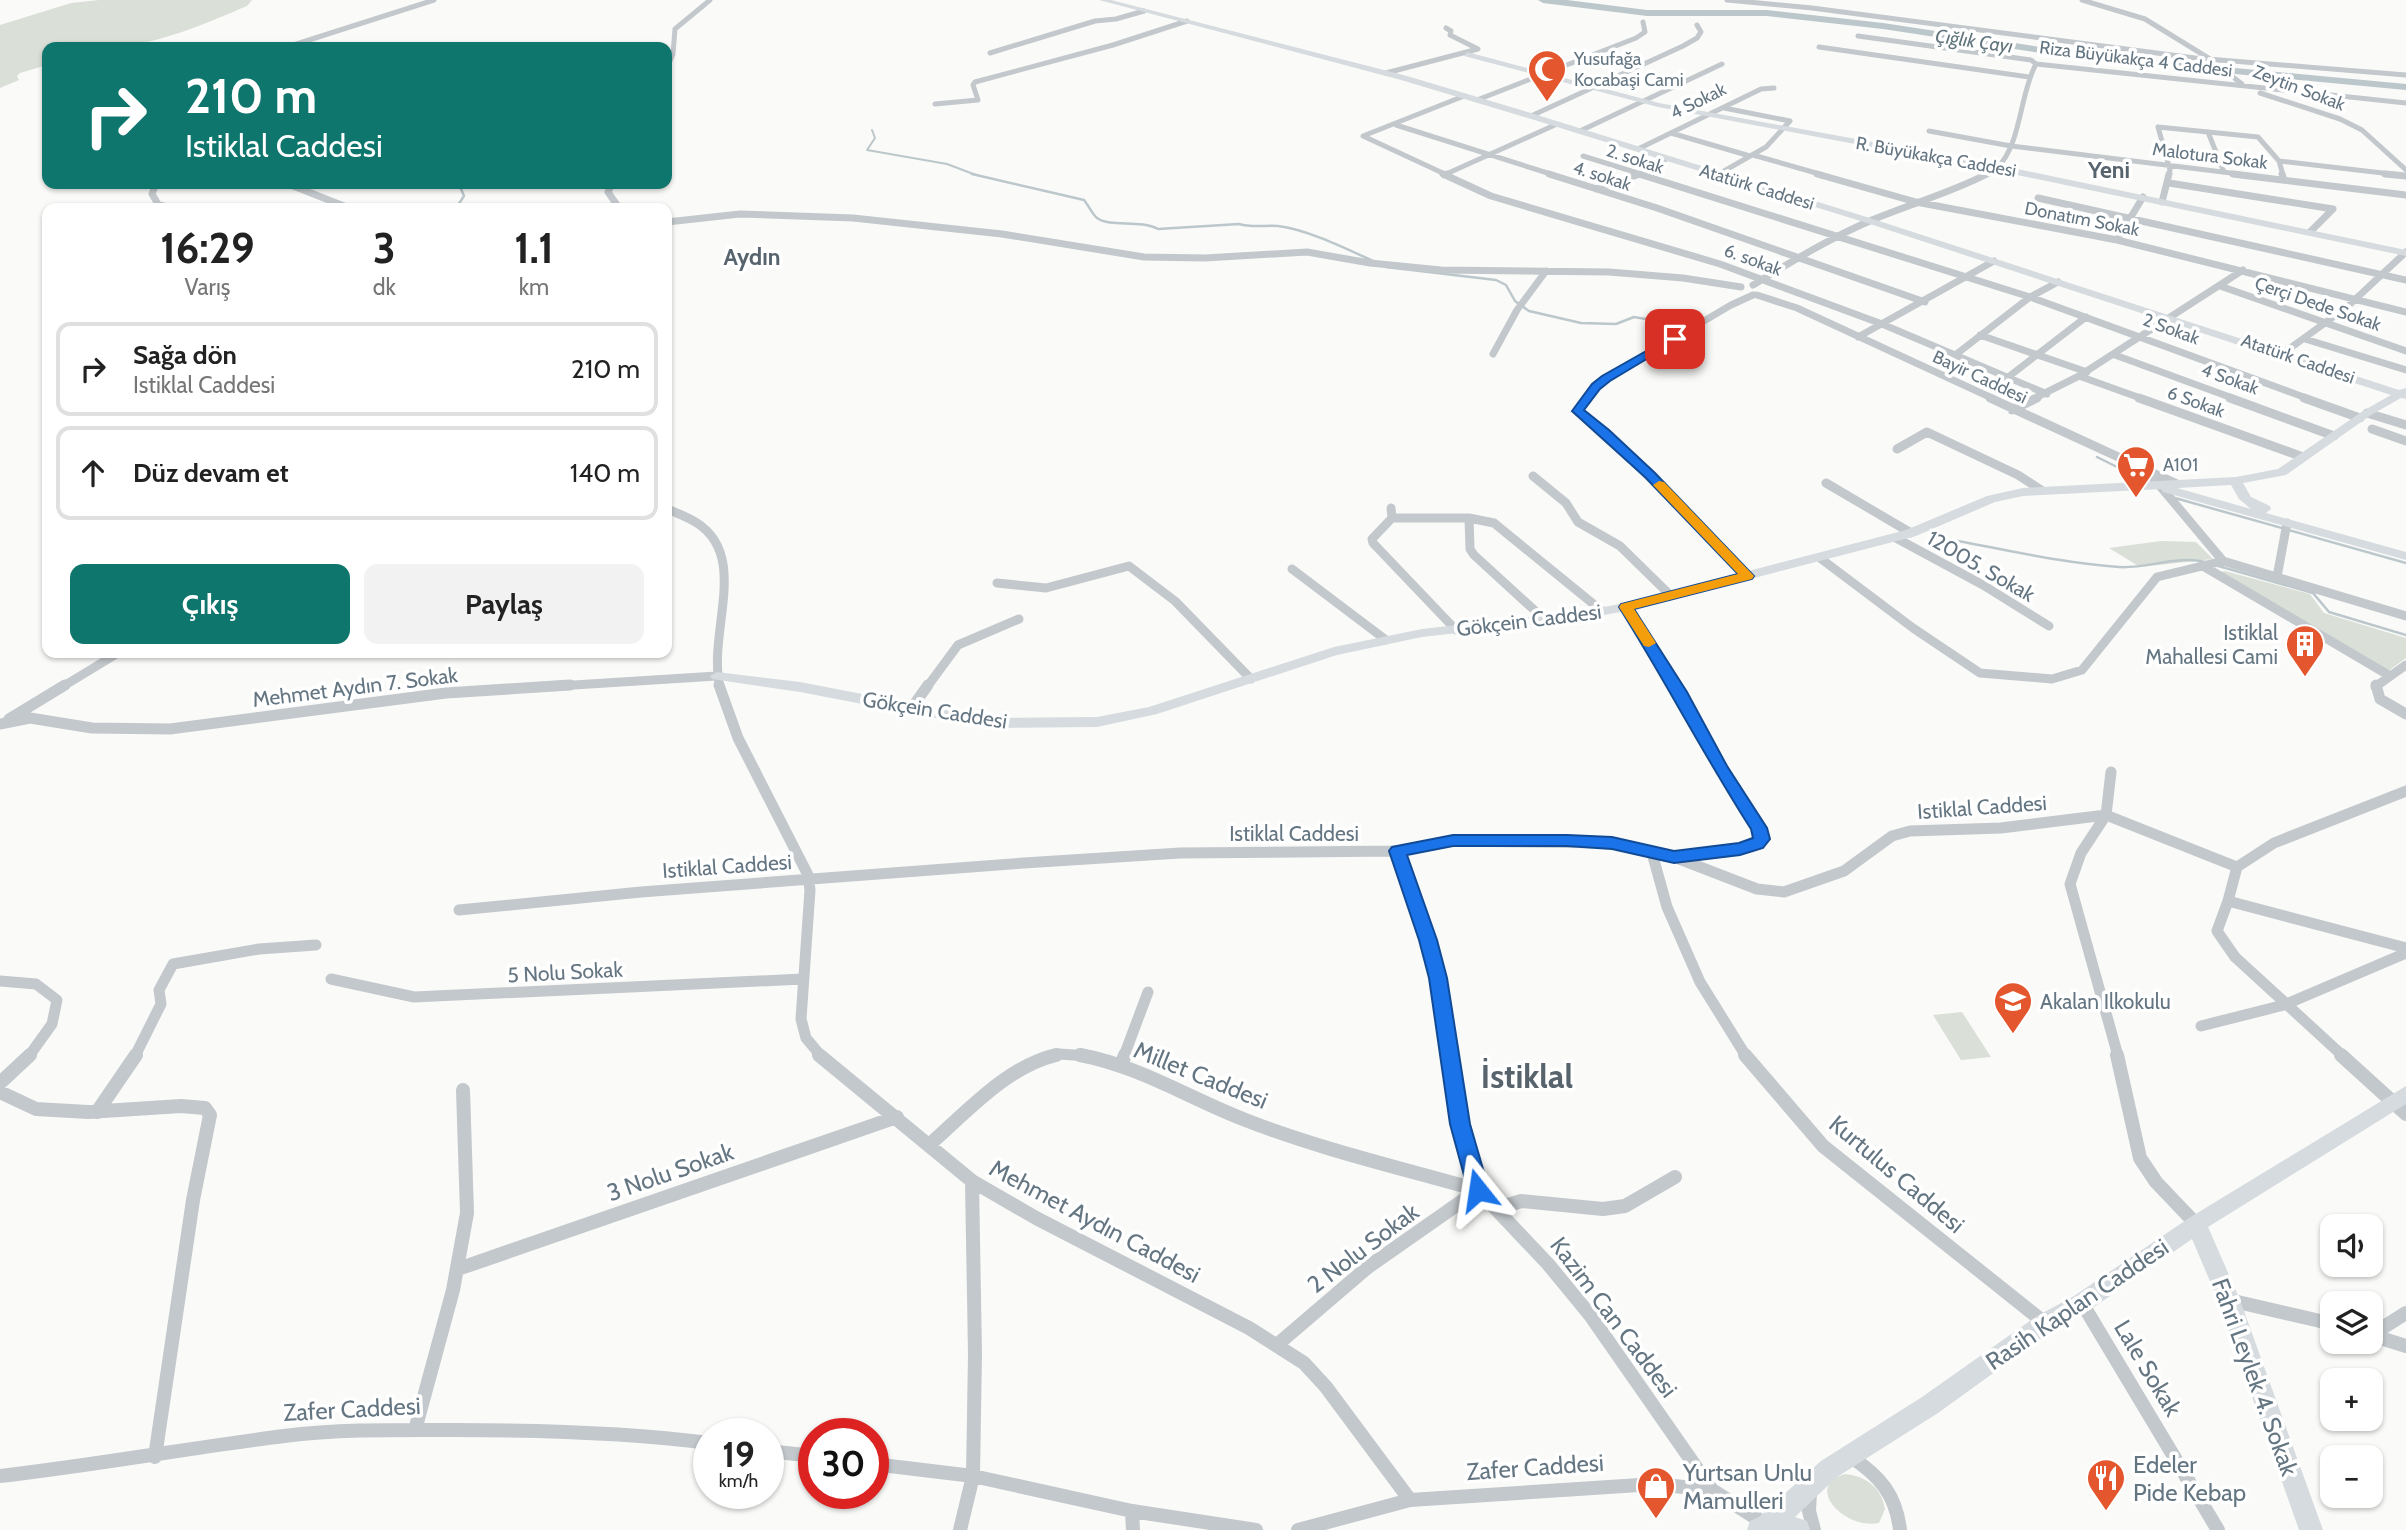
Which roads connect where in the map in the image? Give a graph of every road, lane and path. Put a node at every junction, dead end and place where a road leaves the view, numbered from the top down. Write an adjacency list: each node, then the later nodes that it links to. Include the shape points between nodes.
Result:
1 (434, 0): 12 (street)
2 (710, 0): 13 (street, via 675,29)
3 (1102, 0): 6 (street, Atatürk Caddesi)
4 (1727, 0): 17 (street)
5 (2082, 0): 17 (street, Zeytin Sokak, via 2140,17)
6 (1144, 11): 7 (street, Atatürk Caddesi); 15 (street)
7 (1188, 22): 20 (street, Atatürk Caddesi); 31 (street, via 975,82 978,100)
8 (1643, 22): 21 (street, via 1645,32 1636,38)
9 (1697, 25): 26 (street, via 1701,32 1693,40)
10 (1446, 28): 16 (street, via 1450,35 1478,49)
11 (1858, 36): 19 (street, Riza Büyükakça 4 Caddesi, via 1976,51)
12 (303, 42)
13 (672, 42)
14 (1819, 47): 23 (street)
15 (990, 53)
16 (1467, 54): 20 (street); 21 (street, R. Büyükakça Caddesi)
17 (2212, 60): 22 (street); 24 (street, Zeytin Sokak)
18 (1722, 64): 29 (street)
19 (2036, 64): 23 (street); 24 (street, Riza Büyükakça 4 Caddesi)
20 (1386, 73): 27 (street, Atatürk Caddesi)
21 (1542, 75): 26 (street, R. Büyükakça Caddesi); 28 (street)
22 (2406, 75)
23 (2029, 77): 42 (street)
24 (2244, 86): 30 (street); 52 (street, Zeytin Sokak, via 2362,130)
25 (1774, 88): 32 (street, 4 Sokak, via 1761,89)
26 (1594, 89): 29 (street, R. Büyükakça Caddesi); 34 (street)
27 (1464, 96): 28 (street, Atatürk Caddesi); 36 (street)
28 (1477, 100): 34 (street, Atatürk Caddesi)
29 (1642, 102): 33 (street, R. Büyükakça Caddesi); 38 (street)
30 (2406, 103)
31 (935, 104)
32 (1724, 108): 33 (street, 4 Sokak); 37 (street, via 1790,121)
33 (1709, 115): 37 (street, R. Büyükakça Caddesi); 41 (street, 4 Sokak)
34 (1531, 116): 35 (street, Atatürk Caddesi)
35 (1557, 124): 38 (street, Atatürk Caddesi); 44 (street)
36 (1396, 125): 44 (street, 4. sokak); 54 (street, 6. sokak, via 1363,136)
37 (1783, 129): 45 (street); 50 (street, R. Büyükakça Caddesi)
38 (1580, 131): 43 (street, Atatürk Caddesi)
39 (1928, 131): 42 (street, Malotura Sokak)
40 (2208, 132): 48 (street, via 2258,137); 49 (street, via 2158,127); 51 (street)
41 (1671, 133): 43 (street, 4 Sokak); 45 (street, Donatım Sokak)
42 (2011, 146): 49 (street, Malotura Sokak); 50 (street)
43 (1638, 149): 47 (street, Atatürk Caddesi)
44 (1493, 155): 54 (street); 58 (street, 4. sokak)
45 (1751, 155): 55 (street); 63 (street, Donatım Sokak)
46 (1583, 156): 53 (street, 2. sokak)
47 (1666, 159): 53 (street); 55 (street, Atatürk Caddesi)
48 (2279, 161): 52 (street); 56 (street)
49 (2169, 165): 51 (street, Malotura Sokak); 57 (street)
50 (1998, 168): 61 (street, R. Büyükakça Caddesi); 63 (street)
51 (2224, 172): 56 (street, Malotura Sokak)
52 (2406, 173)
53 (1638, 174): 58 (street); 70 (street, 2. sokak)
54 (1444, 175): 79 (street, 6. sokak, via 1490,196)
55 (1717, 175): 68 (street, Atatürk Caddesi)
56 (2284, 180): 60 (street, Malotura Sokak)
57 (2169, 183): 64 (street); 69 (street, via 2333,209)
58 (1596, 188): 73 (street, 4. sokak)
59 (301, 189): 65 (street)
60 (2406, 195)
61 (2143, 197): 64 (street, R. Büyükakça Caddesi); 66 (street)
62 (2038, 198): 66 (street)
63 (1916, 202): 68 (street); 71 (street, Donatım Sokak)
64 (2162, 202): 69 (street, R. Büyükakça Caddesi)
65 (336, 203)
66 (2129, 219): 71 (street); 77 (street)
67 (672, 221): 76 (street, via 740,214 853,218 1027,237 1144,257 1307,252 1455,271)
68 (1870, 221): 70 (street); 74 (street, Atatürk Caddesi)
69 (2310, 232): 72 (street, R. Büyükakça Caddesi)
70 (1840, 236): 73 (street); 78 (street, 2. sokak)
71 (2117, 240): 75 (street, Donatım Sokak)
72 (2406, 253): 77 (street)
73 (1797, 258): 79 (street); 89 (street, 4. sokak)
74 (1994, 261): 78 (street); 81 (street, Atatürk Caddesi)
75 (2243, 270): 83 (street); 88 (street, Donatım Sokak)
76 (1546, 271): 84 (street, via 1683,278); 103 (street)
77 (2385, 275): 80 (street); 88 (street)
78 (1968, 276): 87 (street, 2 Sokak); 89 (street)
79 (1760, 279): 82 (street); 95 (street, 6. sokak)
80 (2406, 280)
81 (2058, 282): 87 (street); 94 (street, Atatürk Caddesi)
82 (1753, 285): 84 (street); 85 (street, Bayir Caddesi)
83 (2220, 286): 94 (street); 96 (street, Çerçi Dede Sokak)
84 (1742, 290): 86 (street, Bayir Caddesi); 90 (street)
85 (1766, 292): 86 (street); 91 (street, Bayir Caddesi)
86 (1755, 295): 90 (street); 91 (street, Bayir Caddesi)
87 (2030, 297): 93 (street, 2 Sokak); 97 (street)
88 (2359, 299): 92 (street, Donatım Sokak); 96 (street)
89 (1925, 302): 95 (street)
90 (1731, 305): 137 (street, via 1606,379 1577,411 1605,432)
91 (1797, 309): 98 (street, Bayir Caddesi)
92 (2406, 312)
93 (2086, 317): 99 (street, 2 Sokak); 102 (street)
94 (2172, 318): 99 (street); 104 (street, Atatürk Caddesi)
95 (1882, 324): 98 (street); 106 (street, 6. sokak)
96 (2327, 324): 100 (street); 101 (street, Çerçi Dede Sokak)
97 (1980, 335): 102 (street, 6 Sokak); 106 (street)
98 (1858, 337): 112 (street, Bayir Caddesi)
99 (2143, 337): 105 (street); 113 (street, 2 Sokak)
100 (2305, 339): 104 (street); 107 (street)
101 (2406, 351)
102 (2039, 353): 108 (street, 6 Sokak); 109 (street)
103 (1493, 354)
104 (2282, 354): 111 (street, Atatürk Caddesi)
105 (2115, 355): 108 (street); 116 (street, 4 Sokak)
106 (1954, 356): 109 (street, 6. sokak)
107 (2406, 370)
108 (2083, 374): 110 (street); 119 (street, 6 Sokak)
109 (2007, 378): 110 (street, 6. sokak)
110 (2047, 394): 112 (street)
111 (2404, 394): 113 (street, Gökçein Caddesi)
112 (2012, 410): 121 (street, Bayir Caddesi)
113 (2363, 415): 114 (street, 2 Sokak); 116 (street, Gökçein Caddesi)
114 (2406, 425)
115 (2372, 429): 117 (street)
116 (2334, 436): 119 (street, Gökçein Caddesi)
117 (2406, 441)
118 (1897, 449): 125 (street, via 1927,432)
119 (2303, 457): 122 (street, Gökçein Caddesi, via 2281,472)
120 (1533, 476): 140 (street, via 1566,503 1578,522 1620,546)
121 (2154, 480): 124 (street, Gökçein Caddesi); 125 (street, Gökçein Caddesi); 129 (street); 135 (street)
122 (2236, 481): 124 (street, Gökçein Caddesi); 126 (street, via 2239,493)
123 (1826, 483): 130 (street)
124 (2176, 484): 126 (street)
125 (2041, 490): 130 (street, Gökçein Caddesi, via 1992,499)
126 (2251, 505): 132 (street)
127 (672, 511): 151 (street, Mehmet Aydın Caddesi, via 697,522 712,536 726,564)
128 (1469, 518): 142 (street, via 1502,529); 145 (street, via 1474,555); 147 (street, via 1391,513 1373,539)
129 (2286, 528): 133 (street); 138 (street)
130 (1910, 533): 131 (street, Gökçein Caddesi)
131 (1896, 538): 134 (street, Gökçein Caddesi); 146 (street, 12005. Sokak)
132 (2406, 548)
133 (2406, 556)
134 (1820, 558): 135 (street, via 1980,673 2052,679 2082,670 2157,577); 137 (street, Gökçein Caddesi)
135 (2211, 564): 138 (street); 152 (street)
136 (1292, 569): 148 (street)
137 (1747, 576): 140 (street, Gökçein Caddesi)
138 (2277, 577): 143 (street)
139 (997, 583): 153 (street, via 1046,588 1129,566 1175,601)
140 (1670, 596): 141 (street, Gökçein Caddesi)
141 (1626, 607): 142 (street, Gökçein Caddesi); 162 (street, via 1759,828 1757,844)
142 (1602, 611): 145 (street, Gökçein Caddesi)
143 (2406, 616)
144 (1019, 619): 154 (street, via 958,645)
145 (1544, 619): 147 (street, Gökçein Caddesi)
146 (2049, 626)
147 (1456, 630): 148 (street, Gökçein Caddesi)
148 (1386, 640): 153 (street, Gökçein Caddesi, via 1334,651)
149 (110, 658): 156 (street)
150 (2406, 665): 152 (street)
151 (717, 676): 154 (street, Gökçein Caddesi); 156 (street, Mehmet Aydın 7. Sokak, via 446,693 170,729 92,728 30,718); 164 (street, Mehmet Aydın Caddesi, via 733,726)
152 (2390, 676): 155 (street, via 2375,687 2380,699)
153 (1251, 679): 154 (street, Gökçein Caddesi, via 1152,711 1097,722 987,723)
154 (911, 709)
155 (2406, 715)
156 (2, 723)
157 (2110, 772): 159 (street)
158 (2406, 791): 163 (street, via 2274,843)
159 (2106, 815): 162 (street, Istiklal Caddesi, via 1969,831 1910,831 1892,836 1844,871 1784,892 1757,889); 163 (street); 187 (street, via 2070,876 2071,895 2110,1025 2140,1158)
160 (1398, 851): 161 (street, Istiklal Caddesi, via 1453,841 1555,841 1612,843); 164 (street, Istiklal Caddesi, via 1180,853); 185 (street, Kazim Can Caddesi, via 1438,978 1460,1124)
161 (1652, 853): 162 (street, Istiklal Caddesi); 193 (street, Kurtulus Caddesi, via 1667,907 1700,982 1748,1059 1781,1099 1823,1146)
162 (1674, 857)
163 (2236, 867): 165 (street)
164 (809, 879): 166 (street, Istiklal Caddesi); 170 (street, Mehmet Aydın Caddesi)
165 (2228, 901): 168 (street); 173 (street, via 2217,931 2235,957)
166 (459, 910)
167 (316, 945): 180 (street, via 173,964 159,990 161,1004 150,1030)
168 (2406, 951): 173 (street)
169 (331, 979): 170 (street, 5 Nolu Sokak, via 414,997)
170 (803, 979): 181 (street, Mehmet Aydın Caddesi, via 801,1019 806,1038 819,1055)
171 (0, 981): 176 (street, via 36,984 57,1000 58,1012 33,1053)
172 (1148, 992): 175 (street)
173 (2284, 1005): 174 (street); 179 (street)
174 (2202, 1026)
175 (1121, 1065): 182 (street, Millet Caddesi, via 1081,1055 1048,1057 1014,1074); 185 (street, Millet Caddesi, via 1224,1113)
176 (0, 1083)
177 (463, 1090): 188 (street, via 467,1213)
178 (0, 1091): 180 (street, via 36,1109)
179 (2401, 1103): 187 (street, Rasih Kaplan Caddesi)
180 (97, 1112): 200 (street, via 181,1107 205,1108 210,1115 184,1247)
181 (897, 1117): 182 (street, Mehmet Aydın Caddesi); 188 (street, 3 Nolu Sokak)
182 (929, 1145): 184 (street, Mehmet Aydın Caddesi)
183 (1675, 1177): 186 (street, via 1625,1206 1603,1209 1521,1200)
184 (972, 1181): 196 (street, Mehmet Aydın Caddesi); 204 (street)
185 (1478, 1190): 186 (street, Kazim Can Caddesi); 196 (street, 2 Nolu Sokak, via 1368,1268)
186 (1496, 1209): 206 (street, Kazim Can Caddesi, via 1590,1315)
187 (2196, 1224): 189 (street, Fahri Leylek 4. Sokak); 190 (street, Rasih Kaplan Caddesi)
188 (458, 1269): 198 (street)
189 (2229, 1300): 192 (street); 218 (street, Fahri Leylek 4. Sokak)
190 (2082, 1303): 193 (street, Rasih Kaplan Caddesi); 217 (street, Lale Sokak)
191 (2406, 1313): 194 (street)
192 (2320, 1321)
193 (2045, 1323): 201 (street, Rasih Kaplan Caddesi)
194 (2383, 1327)
195 (2383, 1339): 197 (street)
196 (1278, 1345): 207 (street, Mehmet Aydın Caddesi, via 1304,1363 1326,1387)
197 (2406, 1346)
198 (415, 1430): 199 (street, Zafer Caddesi); 200 (street, Zafer Caddesi, via 285,1436)
199 (693, 1441)
200 (155, 1457): 203 (street, Zafer Caddesi)
201 (1851, 1457): 205 (street, Rasih Kaplan Caddesi); 216 (street, via 1877,1473 1890,1491 1899,1510)
202 (889, 1466): 204 (street)
203 (0, 1476)
204 (973, 1476): 208 (street); 210 (street)
205 (1810, 1487): 209 (street, Rasih Kaplan Caddesi); 215 (street)
206 (1712, 1490): 207 (street, Zafer Caddesi, via 1655,1484); 209 (street, Zafer Caddesi)
207 (1410, 1500): 213 (street, Zafer Caddesi)
208 (1132, 1511): 211 (street); 212 (street)
209 (1764, 1528): 214 (street)
210 (960, 1530)
211 (1133, 1530)
212 (1256, 1530)
213 (1298, 1530)
214 (1798, 1530)
215 (1814, 1530)
216 (1900, 1530)
217 (2218, 1530)
218 (2311, 1530)

